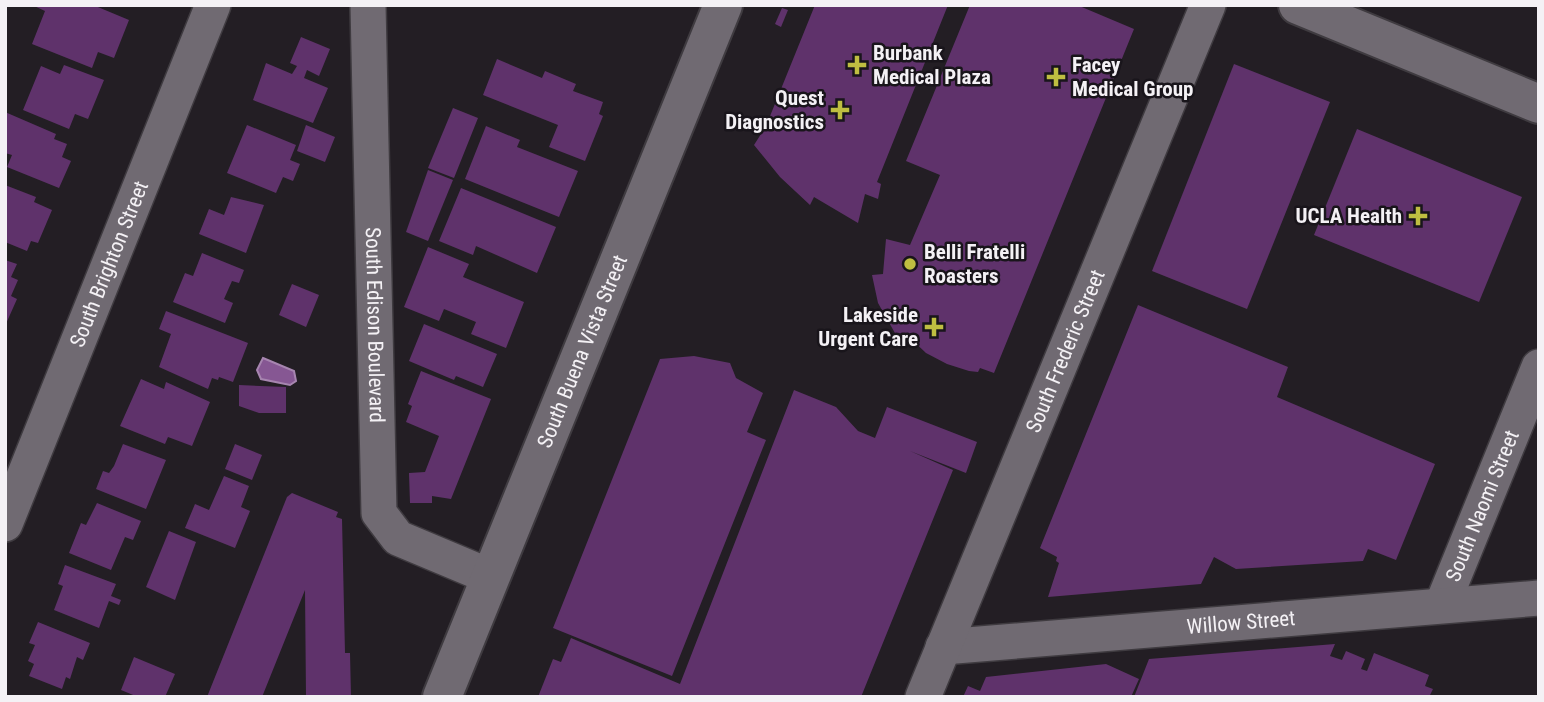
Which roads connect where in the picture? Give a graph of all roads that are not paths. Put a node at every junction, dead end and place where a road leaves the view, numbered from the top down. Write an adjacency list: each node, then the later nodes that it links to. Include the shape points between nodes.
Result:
1 (213, 5): 8 (street, South Brighton Street)
2 (368, 5): 9 (street, South Edison Boulevard, via 379,513 398,538)
3 (723, 5): 9 (main road, South Buena Vista Street)
4 (1208, 5): 12 (street, South Frederic Street)
5 (1298, 5): 6 (main road)
6 (1539, 104)
7 (1539, 368): 11 (street, South Naomi Street)
8 (5, 524)
9 (491, 577): 13 (main road, South Buena Vista Street)
10 (1539, 598): 11 (street, Willow Street)
11 (1442, 605): 12 (street, Willow Street)
12 (943, 648): 14 (street, South Frederic Street)
13 (442, 697)
14 (923, 697)

